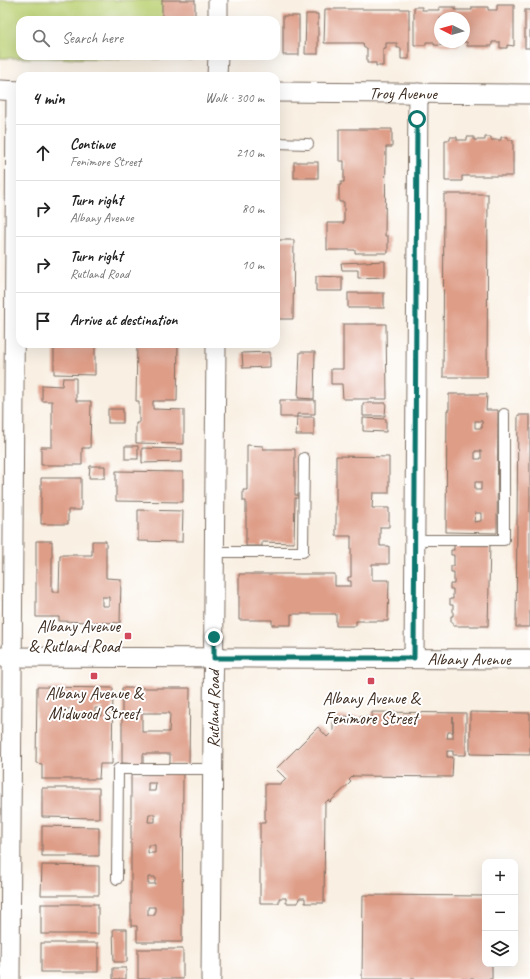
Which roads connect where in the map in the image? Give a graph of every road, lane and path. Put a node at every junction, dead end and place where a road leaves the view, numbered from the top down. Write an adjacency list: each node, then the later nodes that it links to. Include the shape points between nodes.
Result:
1 (218, 0): 2 (street)
2 (218, 16)
3 (218, 60): 4 (street)
4 (217, 72)
5 (12, 91): 16 (street)
6 (280, 92): 7 (street, Troy Avenue)
7 (418, 93): 8 (street, Troy Avenue); 14 (street)
8 (530, 94)
9 (280, 143): 10 (lane)
10 (308, 144)
11 (216, 348): 15 (street, Rutland Road)
12 (504, 414): 14 (lane, via 504,540)
13 (304, 458): 15 (lane, via 303,552)
14 (415, 540): 18 (street)
15 (214, 552): 17 (street, Rutland Road)
16 (6, 657): 17 (street, Albany Avenue); 22 (street)
17 (214, 658): 18 (street, Albany Avenue); 20 (street, Rutland Road)
18 (414, 658): 19 (street, Albany Avenue)
19 (530, 659)
20 (213, 769): 21 (lane, via 118,769); 23 (street, Rutland Road)
21 (118, 879)
22 (10, 979)
23 (211, 979)

